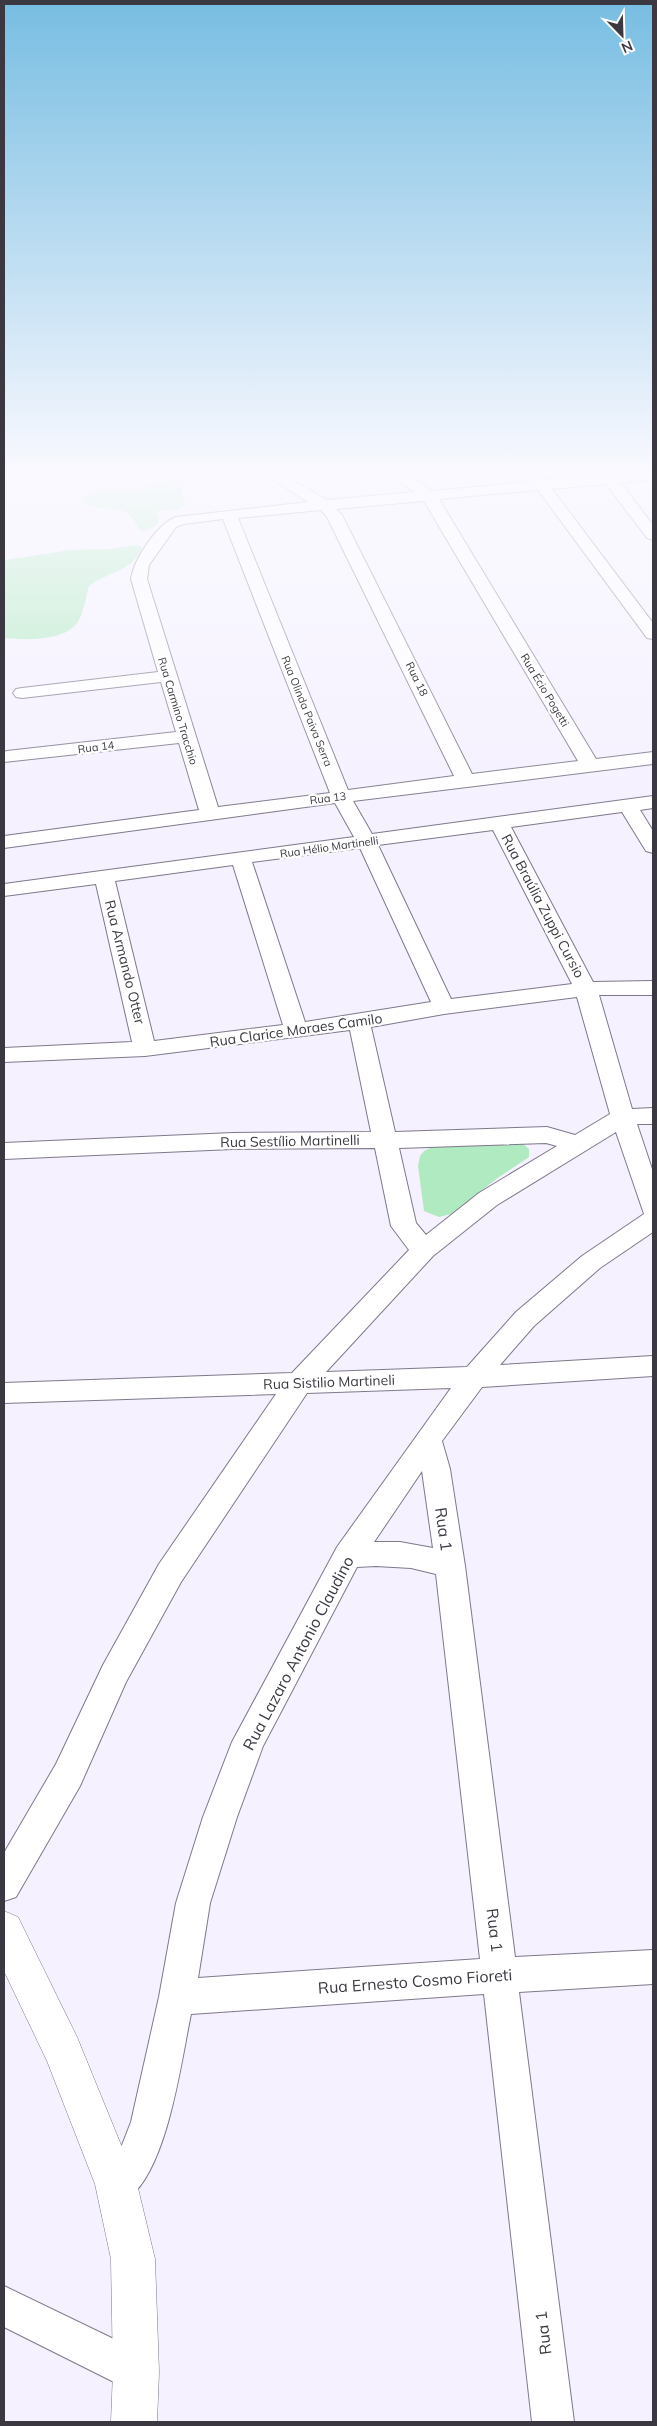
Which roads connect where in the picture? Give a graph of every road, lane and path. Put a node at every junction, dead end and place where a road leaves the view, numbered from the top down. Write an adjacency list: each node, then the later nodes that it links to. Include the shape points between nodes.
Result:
1 (141, 586): 7 (street, Rua Carmino Tracchio)
2 (258, 586): 14 (street, Rua Olinda Paiva Serra)
3 (370, 586): 13 (street, Rua 18)
4 (483, 586): 12 (street, Rua Écio Pogetti)
5 (617, 586): 6 (street)
6 (653, 634)
7 (168, 676): 8 (street); 9 (street, Rua Carmino Tracchio)
8 (22, 693)
9 (185, 737): 10 (street, Rua 14); 17 (street, Rua Carmino Tracchio)
10 (7, 758)
11 (653, 758): 12 (street, Rua 13)
12 (590, 765): 13 (street, Rua 13)
13 (466, 780): 14 (street, Rua 13)
14 (341, 797): 17 (street, Rua 13); 20 (street, Rua Olinda Paiva Serra)
15 (653, 802): 16 (street, Rua Hélio Martinelli)
16 (628, 806): 18 (street, Rua Hélio Martinelli); 21 (street)
17 (210, 814): 19 (street, Rua 13)
18 (500, 824): 20 (street, Rua Hélio Martinelli); 26 (street, Rua Braúlia Zuppi Cursio)
19 (4, 842)
20 (367, 842): 22 (street, Rua Hélio Martinelli); 27 (street, Rua Olinda Paiva Serra)
21 (653, 847)
22 (241, 859): 23 (street, Rua Hélio Martinelli); 29 (street)
23 (104, 876): 24 (street, Rua Hélio Martinelli); 30 (street, Rua Armando Otter)
24 (4, 890)
25 (653, 988): 26 (street, Rua Clarice Moraes Camilo)
26 (586, 989): 27 (street, Rua Clarice Moraes Camilo); 33 (street)
27 (444, 1007): 28 (street, Rua Clarice Moraes Camilo)
28 (359, 1022): 29 (street, Rua Clarice Moraes Camilo); 34 (street)
29 (296, 1030): 30 (street, Rua Clarice Moraes Camilo)
30 (145, 1049): 31 (street, Rua Clarice Moraes Camilo)
31 (4, 1055)
32 (653, 1116): 33 (street)
33 (623, 1117): 35 (street); 37 (street)
34 (386, 1140): 35 (street, Rua Sestílio Martinelli, via 547,1135); 36 (street, Rua Sestílio Martinelli, via 233,1141); 39 (street, via 404,1226)
35 (576, 1144): 39 (street, via 488,1199)
36 (4, 1151)
37 (653, 1209)
38 (653, 1220): 41 (street, Rua Lazaro Antonio Claudino, via 592,1262 525,1319)
39 (424, 1250): 42 (street)
40 (653, 1366): 41 (street, Rua Sistilio Martineli)
41 (474, 1378): 42 (street, Rua Sistilio Martineli); 44 (street, Rua Lazaro Antonio Claudino)
42 (299, 1383): 43 (street, Rua Sistilio Martineli); 47 (street, via 170,1573 114,1675 68,1775)
43 (4, 1393)
44 (428, 1440): 45 (street, Rua Lazaro Antonio Claudino); 46 (street, Rua 1, via 436,1470)
45 (348, 1556): 46 (street, via 403,1553); 51 (street, Rua Lazaro Antonio Claudino, via 248,1742 193,1903)
46 (450, 1566): 50 (street, Rua 1)
47 (4, 1885)
48 (4, 1930): 52 (main road, via 62,2051)
49 (653, 1968): 50 (street, Rua Ernesto Cosmo Fioreti)
50 (500, 1975): 51 (street, Rua Ernesto Cosmo Fioreti); 56 (street, Rua 1)
51 (177, 1997): 52 (street, Rua Lazaro Antonio Claudino, via 150,2122 136,2158)
52 (116, 2184): 54 (main road, via 133,2259)
53 (4, 2306): 54 (street)
54 (136, 2372): 55 (main road)
55 (134, 2422)
56 (553, 2422)

